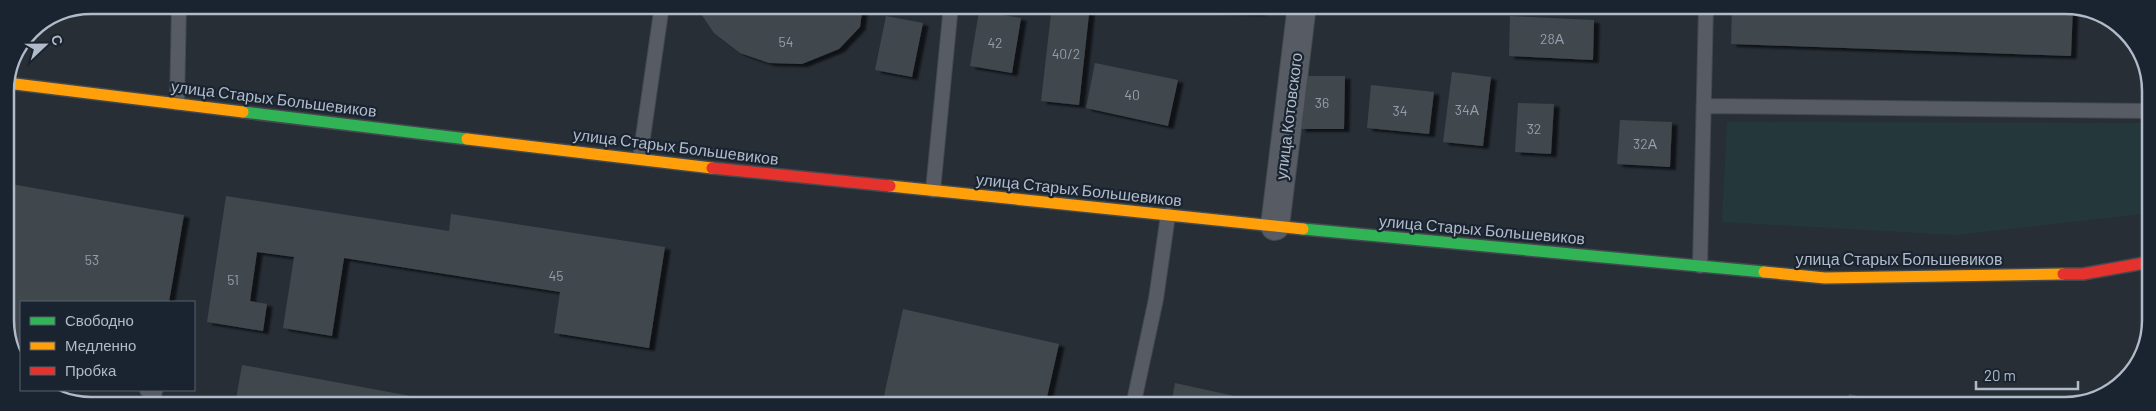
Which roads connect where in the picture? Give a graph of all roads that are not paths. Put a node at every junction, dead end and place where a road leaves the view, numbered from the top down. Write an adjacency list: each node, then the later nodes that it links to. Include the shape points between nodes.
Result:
1 (179, 14): 7 (lane)
2 (661, 14): 10 (lane)
3 (950, 14): 11 (lane)
4 (1301, 14): 13 (street, улица Котовского)
5 (1706, 14): 8 (lane)
6 (14, 84): 7 (street, улица Старых Большевиков)
7 (177, 103): 10 (street, улица Старых Большевиков)
8 (1704, 106): 9 (lane); 15 (lane)
9 (2142, 111)
10 (640, 158): 11 (street, улица Старых Большевиков)
11 (933, 190): 12 (street, улица Старых Большевиков)
12 (1168, 215): 13 (street, улица Старых Большевиков); 16 (lane, via 1156,299)
13 (1275, 226): 15 (street, улица Старых Большевиков)
14 (2142, 263): 15 (street, улица Старых Большевиков, via 2083,274 1826,278)
15 (1700, 266)
16 (1135, 397)

